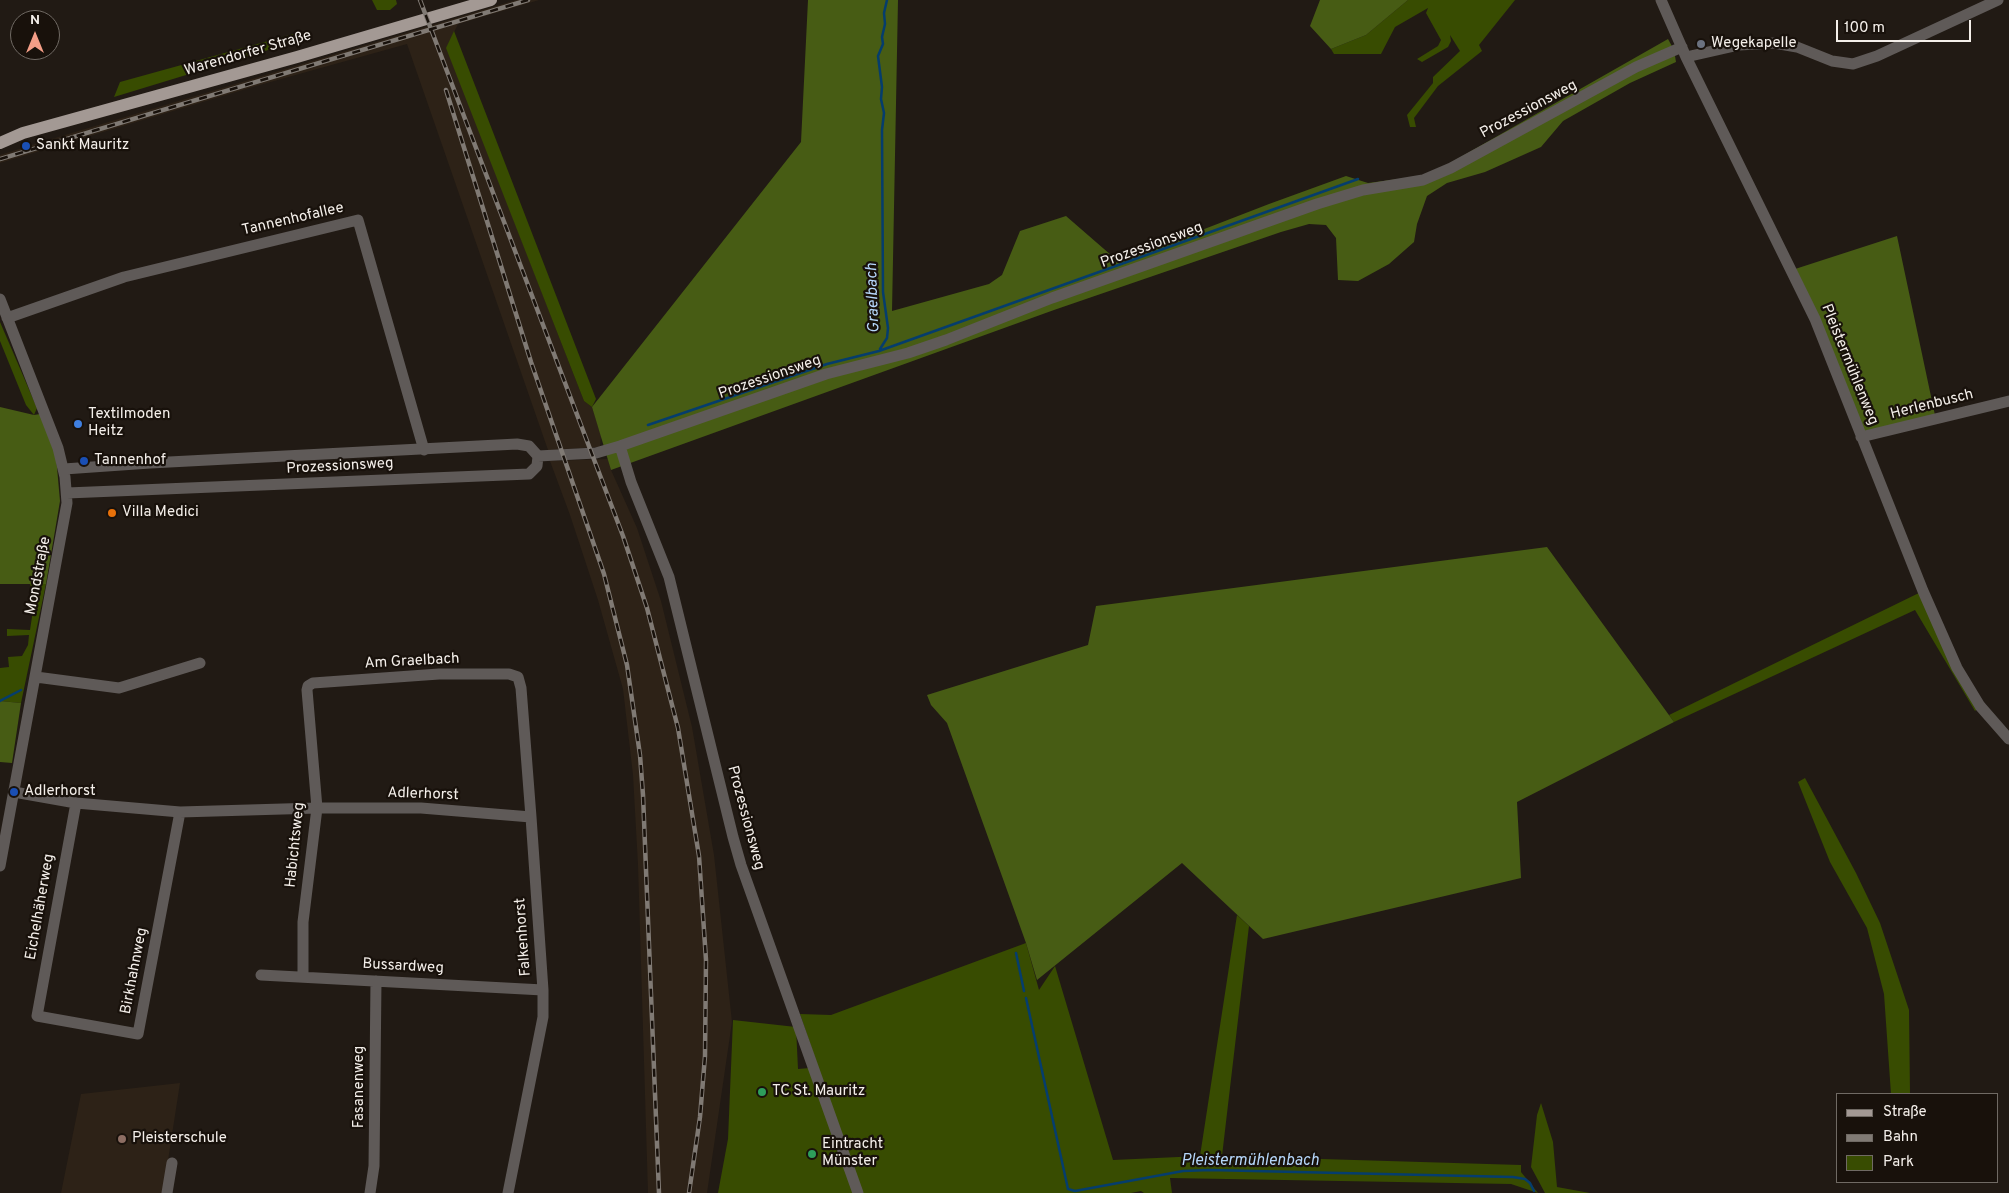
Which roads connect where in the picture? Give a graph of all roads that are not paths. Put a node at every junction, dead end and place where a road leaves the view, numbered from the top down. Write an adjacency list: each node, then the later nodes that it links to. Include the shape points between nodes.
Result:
1 (490, 0): 6 (main road, Warendorfer Straße)
2 (1661, 0): 4 (street, Pleistermühlenweg)
3 (1998, 0): 4 (street, Prozessionsweg, via 1853,64 1774,43)
4 (1684, 52): 11 (street, Pleistermühlenweg, via 1807,303); 12 (street, Prozessionsweg, via 1622,74 1460,164 1423,180 1363,190 1317,204 1052,298 931,345 826,374)
5 (0, 135): 6 (main road, Warendorfer Straße)
6 (14, 136): 7 (main road, Warendorfer Straße)
7 (0, 143)
8 (0, 299): 9 (street, Mondstraße)
9 (7, 318): 13 (street, Tannenhofallee, via 124,277 358,220); 15 (street, Mondstraße)
10 (2009, 400): 11 (street, Herlenbusch)
11 (1861, 437): 21 (street, Pleistermühlenweg, via 1957,668 1980,706)
12 (620, 446): 14 (street, Prozessionsweg, via 596,454); 37 (street, Prozessionsweg, via 669,577 738,856)
13 (424, 450): 14 (street, Prozessionsweg, via 518,444 529,446); 15 (street, Prozessionsweg)
14 (538, 456): 16 (street, Prozessionsweg, via 537,466 529,474)
15 (64, 469): 16 (street, Mondstraße)
16 (67, 493): 18 (street, Mondstraße, via 66,515)
17 (200, 663): 18 (street, via 119,688)
18 (36, 677): 22 (street, Mondstraße)
19 (518, 677): 20 (street, Am Graelbach, via 509,674 439,674 312,683); 26 (street, Falkenhorst)
20 (308, 686): 24 (street, Habichtsweg)
21 (2009, 739)
22 (14, 792): 23 (street, Adlerhorst); 27 (street, Mondstraße)
23 (76, 803): 25 (street, Adlerhorst); 32 (street, Eichelhäherweg)
24 (317, 808): 25 (street, Adlerhorst); 26 (street, Adlerhorst, via 421,808); 29 (street, Habichtsweg, via 303,922)
25 (180, 812): 32 (street, Birkhahnweg, via 138,1034)
26 (531, 817): 31 (street, Falkenhorst)
27 (0, 866)
28 (261, 975): 29 (street, Bussardweg)
29 (303, 977): 30 (street, Bussardweg)
30 (376, 981): 31 (street, Bussardweg); 35 (street, Fasanenweg, via 374,1166)
31 (543, 990): 36 (street, Falkenhorst, via 543,1017)
32 (37, 1016)
33 (172, 1163): 34 (street)
34 (167, 1193)
35 (370, 1193)
36 (508, 1193)
37 (858, 1193)

